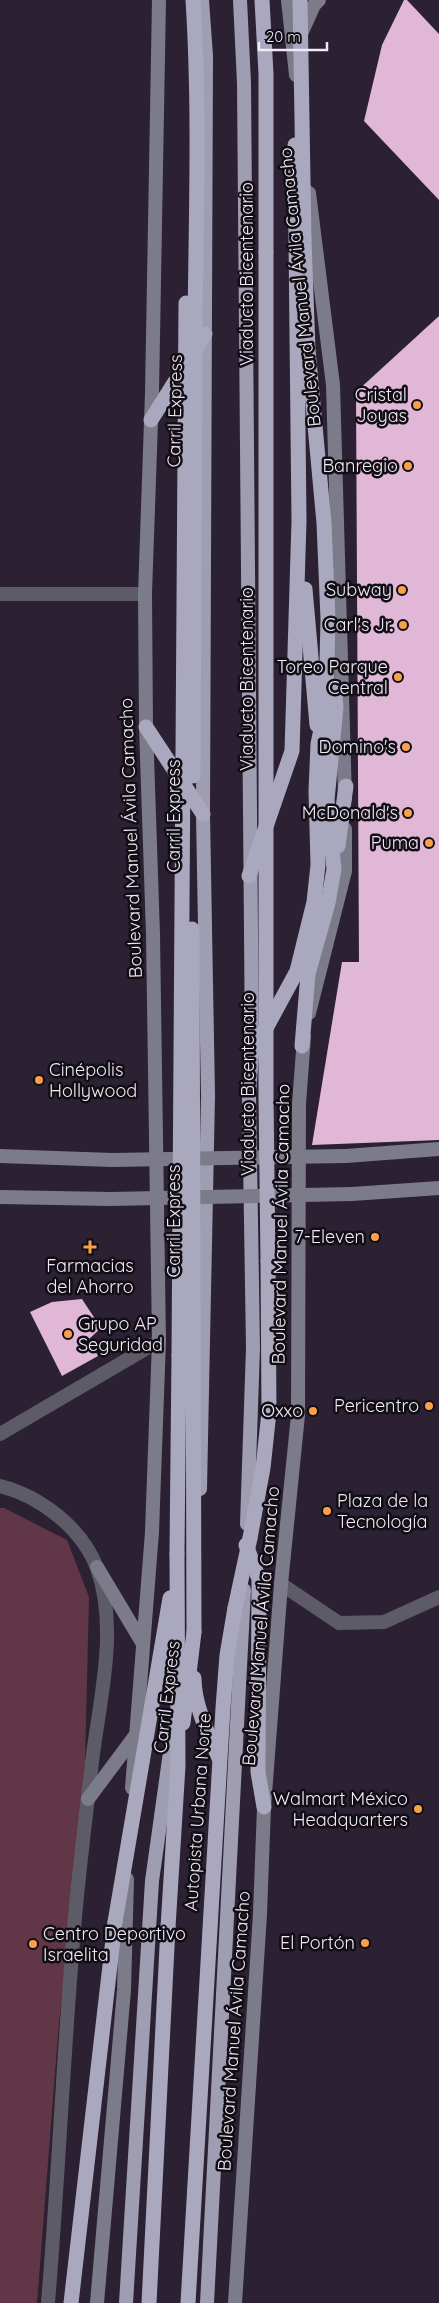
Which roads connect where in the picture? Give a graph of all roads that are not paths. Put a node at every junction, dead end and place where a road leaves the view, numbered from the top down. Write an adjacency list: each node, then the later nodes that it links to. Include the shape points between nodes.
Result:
1 (159, 0): 13 (main road, Boulevard Manuel Ávila Camacho)
2 (185, 0): 35 (highway, Autopista Urbana Norte, bridge, via 190,104 184,367)
3 (193, 0): 39 (highway, Carril Express, bridge, via 197,146 192,814)
4 (202, 0): 12 (highway, via 206,56)
5 (240, 0): 23 (highway, Boulevard Manuel Ávila Camacho, via 244,83)
6 (262, 0): 31 (highway, Viaducto Bicentenario, bridge, via 266,74)
7 (288, 0): 10 (main road, Boulevard Manuel Ávila Camacho)
8 (300, 0): 17 (highway, bridge, via 308,350 324,523)
9 (319, 0): 10 (main road)
10 (293, 53): 11 (main road, Boulevard Manuel Ávila Camacho)
11 (296, 76): 14 (highway); 20 (main road, Boulevard Manuel Ávila Camacho, via 333,385)
12 (205, 334): 13 (highway); 21 (highway)
13 (151, 420): 16 (main road, Boulevard Manuel Ávila Camacho)
14 (299, 521): 19 (highway); 23 (highway, via 292,751)
15 (0, 594): 16 (street)
16 (146, 594): 18 (main road, Boulevard Manuel Ávila Camacho)
17 (328, 619): 19 (highway, via 326,705); 22 (highway, via 336,707 327,800)
18 (146, 727): 21 (highway); 30 (main road, Boulevard Manuel Ávila Camacho)
19 (318, 744): 25 (highway, via 315,822 318,865 314,902 297,971)
20 (346, 786): 22 (highway); 24 (main road, Boulevard Manuel Ávila Camacho, via 345,871)
21 (203, 814): 49 (highway, via 208,1096 202,1462 196,1569 152,1880)
22 (334, 869): 24 (highway, via 308,974)
23 (249, 876): 25 (highway, Boulevard Manuel Ávila Camacho)
24 (302, 1046): 37 (main road, Boulevard Manuel Ávila Camacho, via 298,1415)
25 (252, 1054): 34 (highway, Boulevard Manuel Ávila Camacho, via 249,1095 253,1348)
26 (439, 1149): 27 (main road, bridge, via 346,1156 112,1160)
27 (0, 1156)
28 (439, 1188): 29 (main road, bridge, via 352,1194)
29 (0, 1197)
30 (159, 1341): 32 (street); 40 (main road, Boulevard Manuel Ávila Camacho, via 152,1532)
31 (268, 1357): 42 (highway, Autopista Urbana Norte, bridge, via 269,1412 263,1468 227,1654)
32 (0, 1434)
33 (0, 1486): 36 (street, via 25,1494 54,1513 78,1536)
34 (246, 1545): 45 (highway, via 259,1579 258,1772); 52 (highway, Boulevard Manuel Ávila Camacho)
35 (176, 1554): 43 (highway, Autopista Urbana Norte, bridge); 47 (highway, bridge, via 116,1922)
36 (96, 1567): 40 (main road); 44 (street, via 106,1636)
37 (280, 1584): 38 (street, via 339,1623 384,1622); 45 (main road, Boulevard Manuel Ávila Camacho)
38 (439, 1598)
39 (194, 1632): 42 (highway, Carril Express, via 194,1688 207,1733); 43 (highway, Carril Express, bridge)
40 (143, 1644): 41 (main road, Boulevard Manuel Ávila Camacho)
41 (136, 1736): 44 (main road); 48 (main road, Boulevard Manuel Ávila Camacho, via 124,1981)
42 (220, 1759): 51 (highway, Autopista Urbana Norte)
43 (178, 1766): 50 (highway, Autopista Urbana Norte, bridge)
44 (88, 1799): 46 (street, via 68,2012)
45 (264, 1807): 53 (main road, Boulevard Manuel Ávila Camacho)
46 (48, 2303)
47 (71, 2303)
48 (97, 2303)
49 (126, 2303)
50 (149, 2303)
51 (188, 2303)
52 (207, 2303)
53 (235, 2303)

